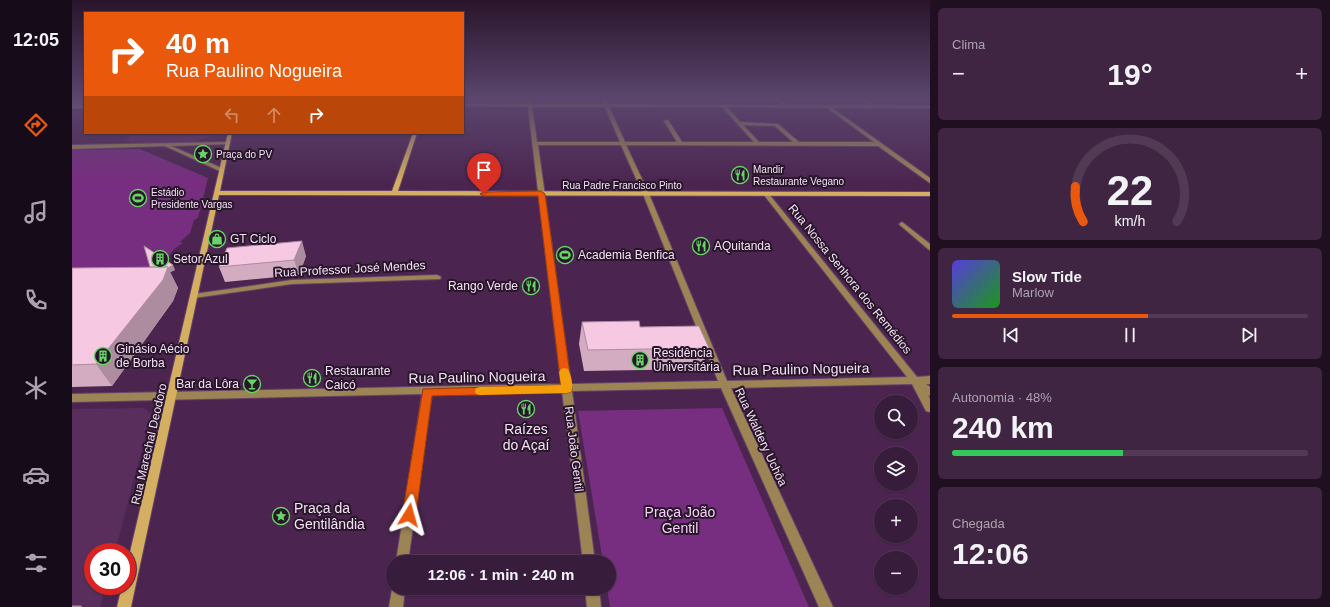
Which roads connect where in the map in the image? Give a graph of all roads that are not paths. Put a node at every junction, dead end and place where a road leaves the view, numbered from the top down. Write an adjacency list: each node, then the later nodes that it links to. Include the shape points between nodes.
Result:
1 (533, 126): 10 (street, Rua João Gentil)
2 (616, 126): 11 (street, Rua Waldery Uchôa)
3 (669, 126): 12 (street)
4 (742, 126): 14 (street)
5 (778, 126): 15 (street)
6 (855, 126): 16 (street)
7 (230, 134): 9 (street, Rua Marechal Deodoro)
8 (415, 134): 21 (street)
9 (228, 143): 13 (street); 18 (street, Rua Marechal Deodoro)
10 (535, 143): 11 (street); 22 (street, Rua João Gentil)
11 (624, 143): 12 (street); 23 (street, Rua Waldery Uchôa)
12 (680, 143): 14 (street)
13 (164, 144): 17 (street); 18 (street)
14 (758, 144): 15 (street)
15 (798, 144): 16 (street)
16 (879, 144): 19 (street)
17 (72, 146)
18 (222, 170): 20 (street, Rua Marechal Deodoro)
19 (930, 181)
20 (218, 193): 21 (street, Rua Padre Francisco Pinto); 29 (street, Rua Marechal Deodoro)
21 (394, 194): 22 (street, Rua Padre Francisco Pinto)
22 (541, 194): 23 (street, Rua Padre Francisco Pinto); 33 (street, Rua João Gentil)
23 (646, 194): 24 (street, Rua Padre Francisco Pinto); 32 (street, Rua Waldery Uchôa)
24 (766, 194): 25 (street, Rua Padre Francisco Pinto); 31 (street, Rua Nossa Senhora dos Remédios)
25 (930, 194)
26 (902, 224): 27 (street)
27 (930, 248)
28 (437, 277): 29 (street, Rua Professor José Mendes, via 292,282)
29 (194, 296): 36 (street, Rua Marechal Deodoro)
30 (930, 380): 31 (street, Rua Paulino Nogueira)
31 (915, 381): 32 (street, Rua Paulino Nogueira); 35 (street, Rua Nossa Senhora dos Remédios); 38 (street, Rua Nossa Senhora dos Remédios)
32 (724, 384): 33 (street, Rua Paulino Nogueira); 46 (street, Rua Waldery Uchôa)
33 (567, 389): 34 (street, Rua Paulino Nogueira); 40 (street, Rua João Gentil)
34 (427, 392): 36 (street, Rua Paulino Nogueira); 39 (street)
35 (930, 392)
36 (172, 396): 37 (street, Rua Paulino Nogueira); 43 (street, Rua Marechal Deodoro)
37 (72, 398)
38 (930, 408)
39 (403, 555)
40 (588, 555)
41 (397, 595): 44 (street)
42 (593, 595): 45 (street)
43 (124, 607)
44 (396, 607)
45 (594, 607)
46 (826, 607)

